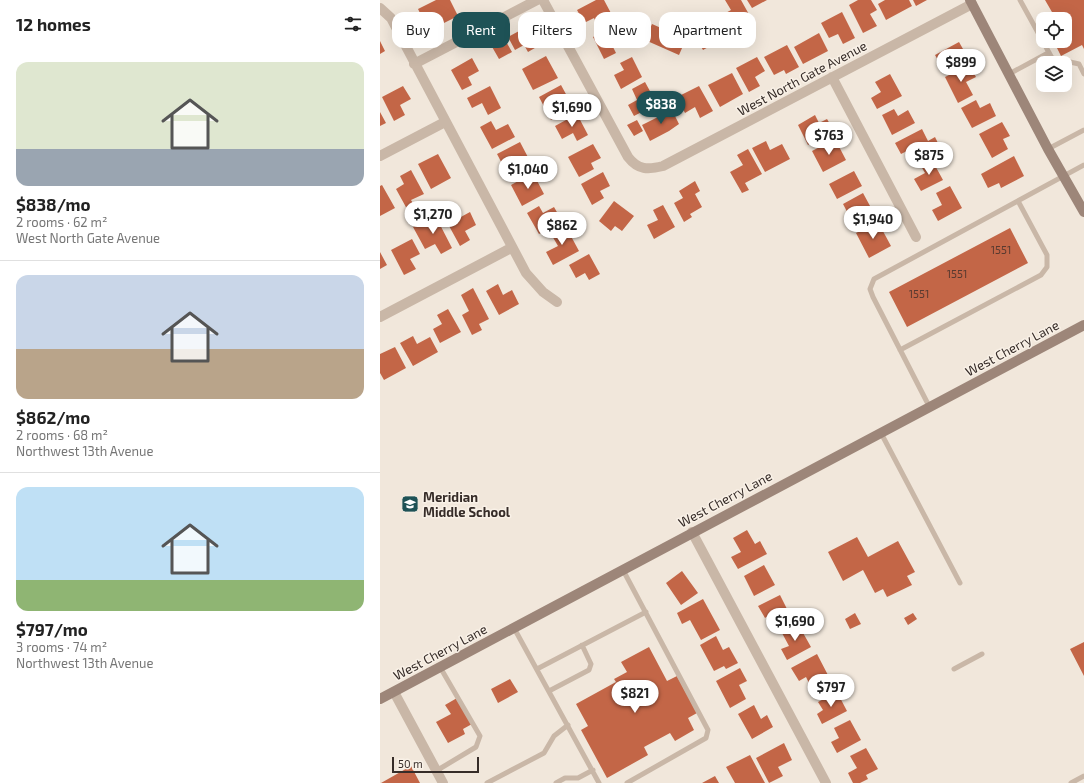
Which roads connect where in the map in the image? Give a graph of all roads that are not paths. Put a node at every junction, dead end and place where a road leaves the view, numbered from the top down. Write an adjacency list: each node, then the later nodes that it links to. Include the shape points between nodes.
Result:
1 (537, 0): 7 (street)
2 (543, 0): 10 (street, West North Gate Avenue, via 628,157 641,168 663,166)
3 (1020, 0): 6 (lane)
4 (971, 2): 8 (main road); 10 (street, West North Gate Avenue)
5 (380, 8): 7 (street, via 391,18)
6 (1048, 53): 8 (lane); 9 (lane, via 1052,58 1079,64)
7 (414, 64): 11 (street)
8 (1009, 74): 13 (main road)
9 (1084, 74)
10 (832, 77): 19 (street)
11 (445, 122): 14 (street); 20 (street)
12 (1084, 130): 13 (lane)
13 (1048, 149): 16 (main road)
14 (380, 156)
15 (1084, 165): 16 (lane)
16 (1064, 176): 17 (lane); 18 (main road)
17 (1018, 201): 24 (lane, via 874,279 870,289); 24 (lane, via 1046,255 1047,267 1041,276)
18 (1084, 212)
19 (916, 237)
20 (511, 248): 21 (street, via 543,292); 22 (street)
21 (557, 302)
22 (380, 317)
23 (1084, 325): 25 (main road, West Cherry Lane)
24 (900, 350): 25 (lane)
25 (929, 406): 26 (main road, West Cherry Lane)
26 (881, 432): 27 (main road, West Cherry Lane); 29 (lane)
27 (692, 532): 28 (main road, West Cherry Lane); 44 (street)
28 (623, 570): 30 (lane); 31 (main road, West Cherry Lane)
29 (960, 582)
30 (646, 612): 32 (lane); 49 (lane, via 708,730 706,738)
31 (514, 628): 34 (main road, West Cherry Lane); 35 (lane)
32 (582, 646): 35 (lane); 37 (lane, via 591,664 589,670)
33 (982, 654): 36 (lane)
34 (440, 667): 38 (main road, West Cherry Lane); 42 (lane, via 480,736 476,747)
35 (536, 669): 37 (lane)
36 (954, 669)
37 (549, 691): 40 (lane)
38 (394, 692): 39 (main road, West Cherry Lane); 42 (street)
39 (380, 699)
40 (568, 725): 41 (lane); 46 (lane, via 554,736 544,753)
41 (593, 770): 47 (lane, via 578,778 565,778); 48 (lane)
42 (436, 771): 45 (street)
43 (1084, 776): 50 (lane)
44 (824, 782)
45 (443, 783)
46 (487, 783)
47 (556, 783)
48 (599, 783)
49 (627, 783)
50 (1071, 783)

